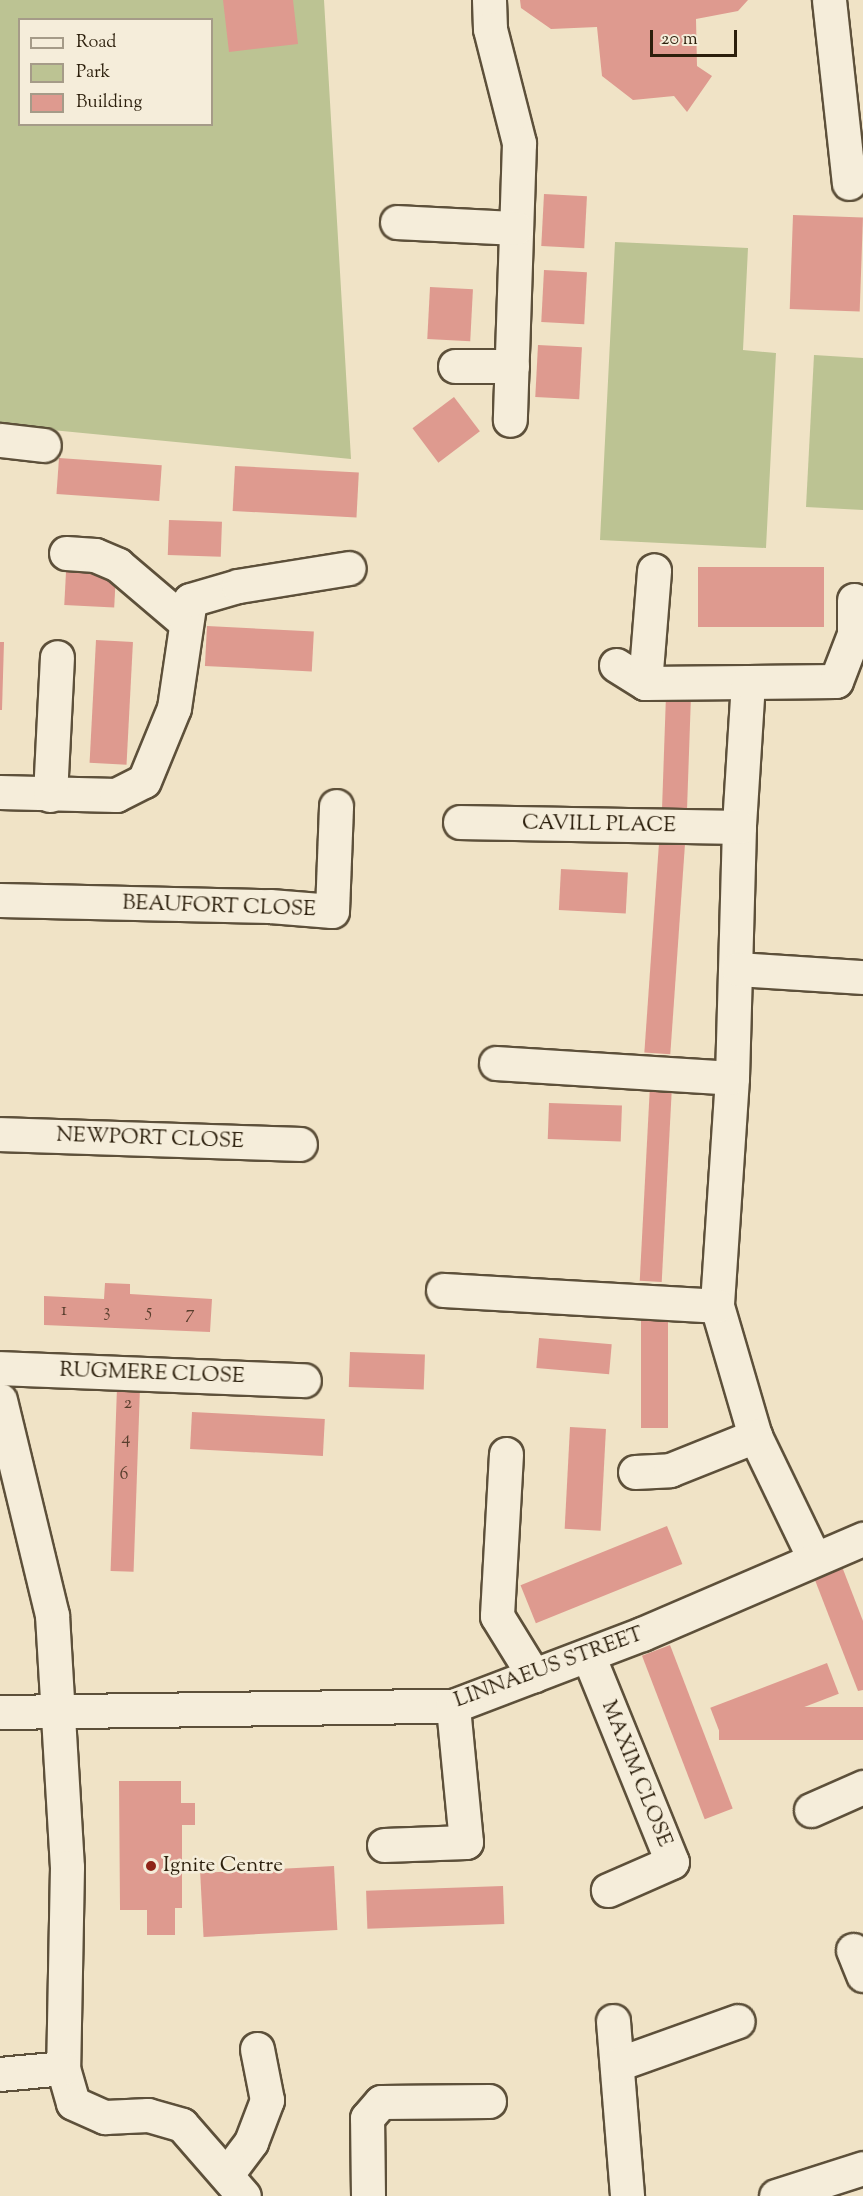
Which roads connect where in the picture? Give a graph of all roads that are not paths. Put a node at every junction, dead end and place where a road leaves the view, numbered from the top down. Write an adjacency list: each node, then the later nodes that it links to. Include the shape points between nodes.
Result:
1 (489, 0): 5 (street, via 490,29 519,143)
2 (829, 0): 3 (street)
3 (849, 183)
4 (397, 222): 5 (street)
5 (516, 228): 7 (street)
6 (455, 366): 7 (street)
7 (512, 366): 8 (street)
8 (510, 420)
9 (0, 440): 10 (street)
10 (44, 445)
11 (66, 554): 15 (street, via 95,555 118,565)
12 (349, 568): 15 (street, via 238,586 190,600)
13 (654, 570): 18 (street)
14 (855, 600): 19 (street, via 854,634 836,681)
15 (185, 622): 21 (street, via 174,708 144,781 116,795)
16 (57, 657): 21 (street)
17 (616, 665): 18 (street)
18 (645, 682): 19 (street)
19 (748, 682): 24 (street)
20 (0, 792): 21 (street)
21 (50, 795)
22 (336, 806): 25 (street, BEAUFORT CLOSE, via 332,911)
23 (460, 822): 24 (street, CAVILL PLACE)
24 (739, 828): 26 (street)
25 (0, 900)
26 (738, 969): 27 (street); 29 (street)
27 (863, 977)
28 (496, 1064): 29 (street)
29 (732, 1078): 33 (street)
30 (0, 1134): 31 (street, NEWPORT CLOSE)
31 (300, 1144)
32 (443, 1290): 33 (street)
33 (717, 1306): 37 (street)
34 (0, 1368): 35 (street, RUGMERE CLOSE)
35 (304, 1380)
36 (0, 1400): 45 (street, via 52,1616)
37 (755, 1436): 39 (street, via 670,1470); 41 (street)
38 (506, 1454): 43 (street, via 498,1616)
39 (635, 1472)
40 (863, 1539): 41 (street, LINNAEUS STREET)
41 (814, 1558): 42 (street, LINNAEUS STREET)
42 (588, 1655): 43 (street, LINNAEUS STREET); 50 (street, MAXIM CLOSE, via 672,1862)
43 (534, 1676): 44 (street, LINNAEUS STREET)
44 (453, 1706): 45 (street, LINNAEUS STREET); 49 (street, via 466,1842)
45 (60, 1710): 46 (street, LINNAEUS STREET); 55 (street, via 67,1867)
46 (0, 1712)
47 (863, 1788): 48 (street)
48 (811, 1810)
49 (384, 1845)
50 (608, 1890)
51 (613, 2021): 54 (street)
52 (738, 2021): 54 (street)
53 (257, 2049): 59 (street, via 267,2100)
54 (618, 2064): 61 (street)
55 (63, 2068): 56 (street); 59 (street, via 74,2103 105,2117 148,2115 182,2125)
56 (0, 2074)
57 (489, 2101): 60 (street, via 381,2102 367,2118)
58 (863, 2168): 62 (street)
59 (235, 2185)
60 (368, 2196)
61 (627, 2196)
62 (776, 2196)

